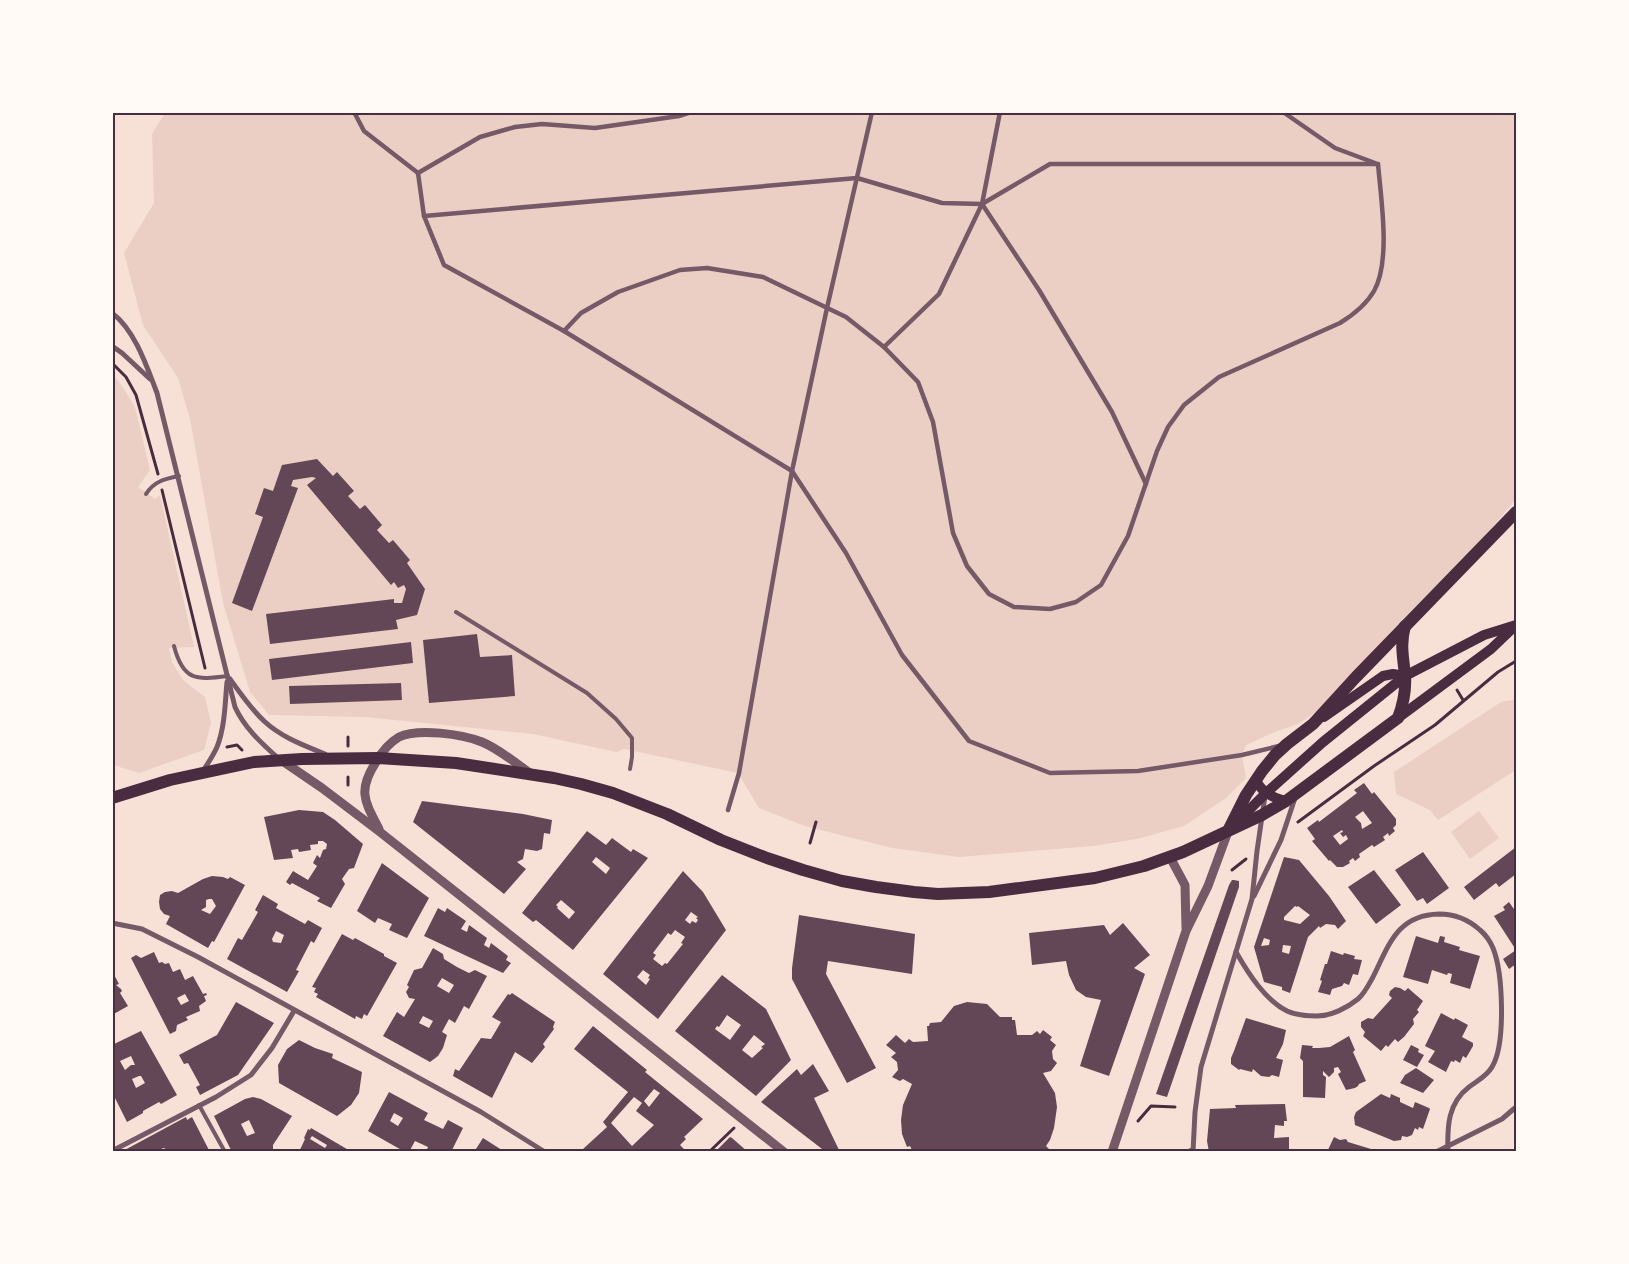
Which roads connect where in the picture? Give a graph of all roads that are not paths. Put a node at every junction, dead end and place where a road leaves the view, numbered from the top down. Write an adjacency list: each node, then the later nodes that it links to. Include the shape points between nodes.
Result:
1 (354, 112): 7 (street, via 364,130)
2 (691, 112): 7 (street, via 595,128 542,124 515,127 480,137)
3 (872, 112): 8 (street)
4 (1000, 112): 9 (street)
5 (1284, 112): 6 (street, via 1335,148)
6 (1378, 164): 9 (street, via 1050,164); 19 (street, via 1384,244 1383,263 1374,291 1356,313 1340,323 1219,377 1184,406 1168,426)
7 (418, 173): 10 (street)
8 (857, 178): 9 (street, via 942,203); 10 (street); 11 (street)
9 (982, 204): 15 (street, via 939,294); 19 (street, via 1039,290 1112,412)
10 (424, 216): 13 (street, via 444,265)
11 (827, 308): 13 (street, via 763,277 706,268 680,270 618,292 581,313); 15 (street, via 846,317); 17 (street)
12 (112, 313): 16 (street, via 139,350)
13 (564, 331): 17 (street)
14 (112, 346): 16 (street)
15 (884, 346): 19 (street, via 918,382 933,422 953,533 967,566 988,594 1014,607 1050,609 1076,602 1101,585 1128,536)
16 (152, 381): 18 (street)
17 (792, 471): 30 (street, via 846,553 902,655 969,741 1050,773 1138,771 1242,755); 42 (street, via 739,773)
18 (178, 476): 20 (lane, via 160,481); 26 (street)
19 (1146, 484)
20 (146, 494)
21 (1516, 512): 23 (main road)
22 (456, 612): 34 (lane, via 587,693 616,719 632,738)
23 (1405, 626): 27 (main road, via 1402,642); 29 (main road)
24 (1515, 626): 27 (main road, via 1484,635); 28 (main road, via 1491,649)
25 (174, 646): 26 (lane, via 178,661 186,672 208,679)
26 (228, 676): 32 (street, via 269,725 290,739); 33 (street, via 233,701 243,722); 35 (street, via 219,741)
27 (1405, 676): 28 (main road, via 1403,704); 29 (main road, via 1383,676); 39 (main road)
28 (1398, 718): 38 (main road)
29 (1313, 724): 30 (main road)
30 (1287, 744): 37 (main road)
31 (378, 758): 32 (main road); 36 (main road, via 456,763); 36 (street, via 398,738 422,732 481,742); 45 (street, via 364,791)
32 (334, 759): 33 (main road)
33 (280, 760): 35 (main road, via 238,764); 45 (street)
34 (630, 769)
35 (203, 772): 40 (main road)
36 (531, 774): 46 (main road, via 628,798 721,840 803,870 890,889 938,894 1008,890 1095,878)
37 (1256, 780): 39 (main road); 44 (main road, via 1240,804)
38 (1298, 792): 41 (main road); 47 (street, via 1281,840)
39 (1266, 793): 41 (main road); 43 (street); 44 (main road)
40 (112, 798)
41 (1286, 801): 43 (main road)
42 (728, 810)
43 (1262, 814): 44 (main road); 47 (street)
44 (1229, 830): 46 (main road); 49 (street)
45 (380, 832): 59 (street)
46 (1170, 857): 49 (street, via 1185,885)
47 (1252, 899): 50 (street)
48 (112, 923): 51 (street, via 149,932)
49 (1186, 931): 60 (street)
50 (1236, 952): 54 (street, via 1250,974 1277,1004 1297,1014 1322,1016 1335,1013 1358,999 1368,987 1394,934 1407,922 1445,914 1458,916 1481,931 1493,949 1498,971 1500,1042 1487,1074 1464,1091 1452,1107); 55 (street, via 1201,1067)
51 (294, 1011): 52 (street, via 254,1072); 58 (street, via 480,1112)
52 (199, 1106): 56 (street); 57 (lane)
53 (1516, 1107): 54 (street, via 1502,1120)
54 (1448, 1149): 62 (street)
55 (1193, 1150): 61 (lane)
56 (112, 1151)
57 (225, 1152)
58 (545, 1152)
59 (784, 1152)
60 (1112, 1152)
61 (1186, 1152)
62 (1436, 1152)

